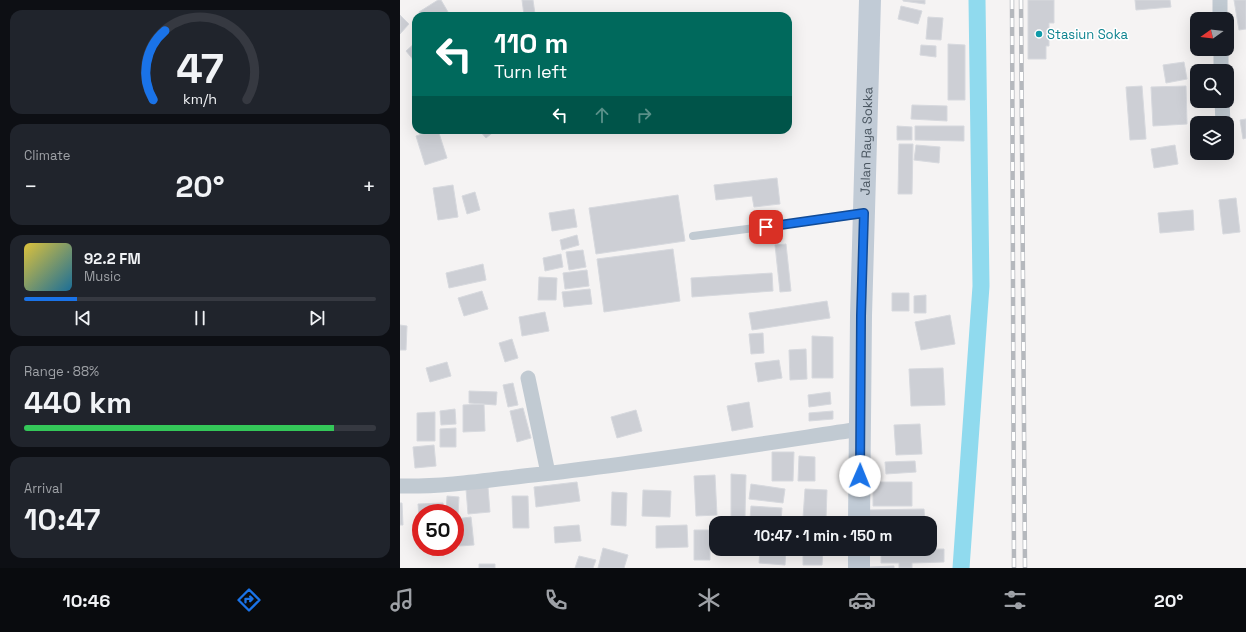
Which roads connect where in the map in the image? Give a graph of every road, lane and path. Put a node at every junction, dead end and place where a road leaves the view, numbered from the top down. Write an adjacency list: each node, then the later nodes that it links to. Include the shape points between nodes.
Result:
1 (870, 0): 4 (main road, Jalan Raya Sokka)
2 (1220, 0): 3 (street)
3 (1220, 12)
4 (864, 213): 5 (lane); 7 (main road, Jalan Raya Sokka)
5 (693, 236)
6 (528, 378): 8 (street)
7 (860, 429): 8 (street, via 599,468); 10 (main road, Jalan Raya Sokka)
8 (548, 473): 9 (street, via 461,483)
9 (400, 486)
10 (859, 516)
11 (859, 556): 12 (main road)
12 (859, 568)

